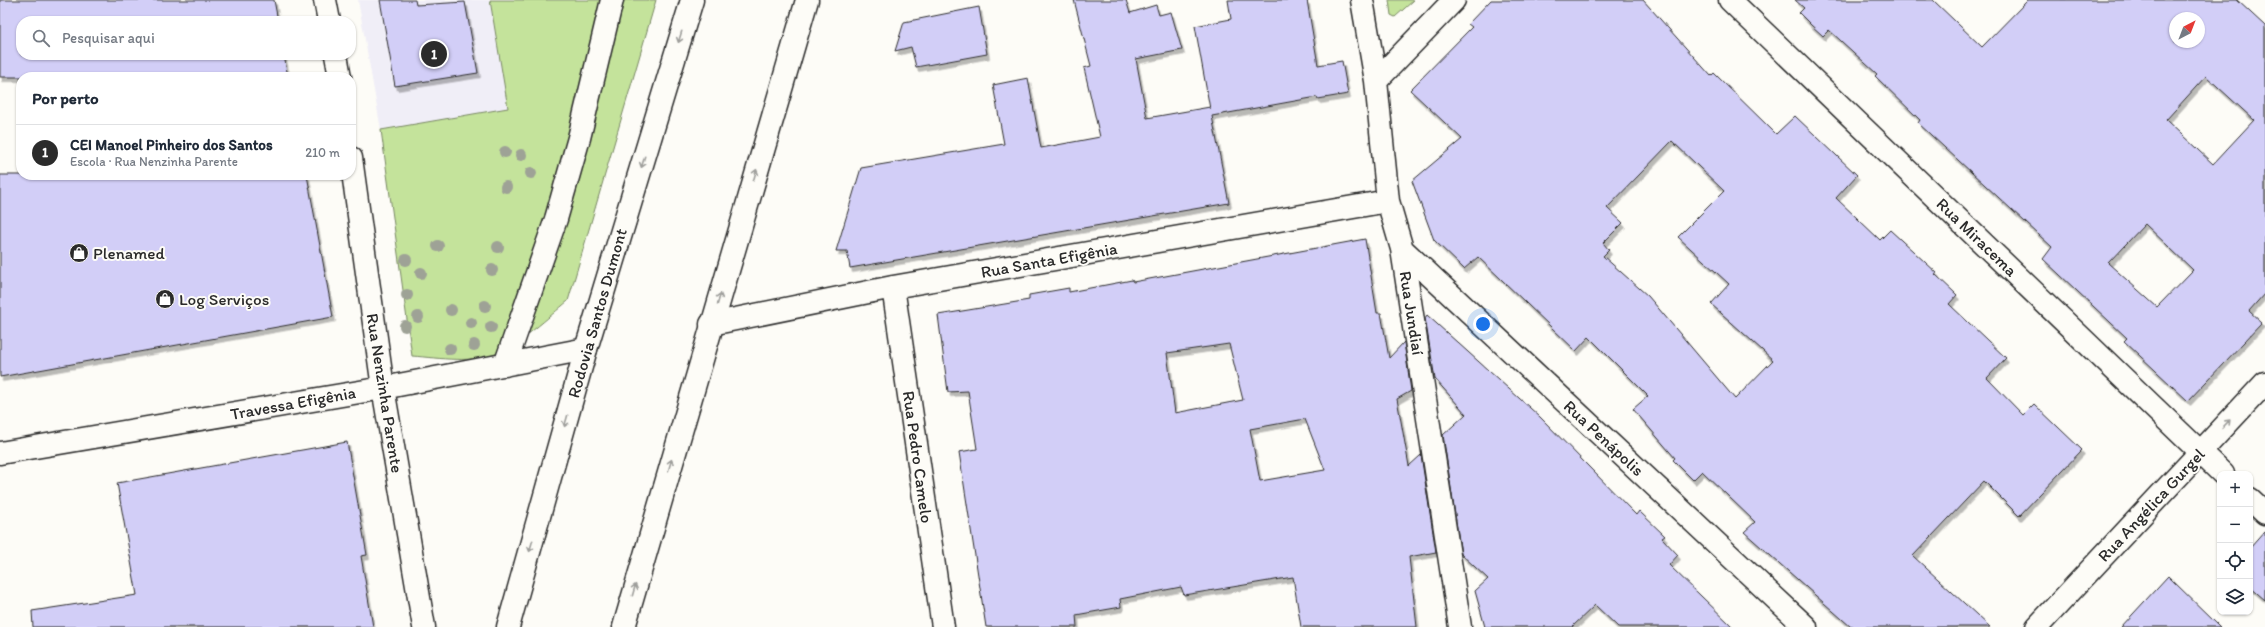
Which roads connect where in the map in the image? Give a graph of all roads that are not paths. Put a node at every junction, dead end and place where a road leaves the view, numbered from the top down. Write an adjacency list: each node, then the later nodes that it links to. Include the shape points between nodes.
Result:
1 (325, 0): 8 (main road)
2 (612, 0): 18 (main road, via 579,138 556,219)
3 (692, 0): 17 (main road, Rodovia Santos Dumont, one-way to 17)
4 (807, 0): 16 (main road, one-way to 4)
5 (1362, 0): 11 (main road, Rua Jundiaí)
6 (1454, 0): 11 (main road)
7 (1730, 0): 21 (main road, Rua Miracema)
8 (328, 16)
9 (337, 60): 10 (main road)
10 (339, 72)
11 (1376, 81): 13 (main road, Rua Jundiaí)
12 (354, 180): 20 (main road, Rua Nenzinha Parente)
13 (1388, 201): 14 (main road, Rua Jundiaí); 15 (main road, Rua Santa Efigênia)
14 (1402, 249): 30 (main road, Rua Jundiaí); 31 (main road, Rua Penápolis)
15 (893, 287): 16 (main road, Rua Santa Efigênia); 29 (main road, Rua Pedro Camelo)
16 (711, 324): 28 (main road, one-way to 16)
17 (586, 349): 18 (main road, Travessa Efigênia); 27 (main road, Rodovia Santos Dumont, one-way to 27)
18 (505, 365): 20 (main road, Travessa Efigênia)
19 (2265, 383): 21 (main road, Rua Angélica Gurgel, one-way to 19)
20 (383, 388): 22 (main road, Travessa Efigênia); 26 (main road, Rua Nenzinha Parente)
21 (2200, 452): 23 (main road, Rua Miracema); 32 (main road, Rua Angélica Gurgel)
22 (0, 453)
23 (2220, 471)
24 (2253, 502): 25 (main road)
25 (2265, 513)
26 (424, 627)
27 (508, 627)
28 (624, 627)
29 (943, 627)
30 (1460, 627)
31 (1806, 627)
32 (2037, 627)

